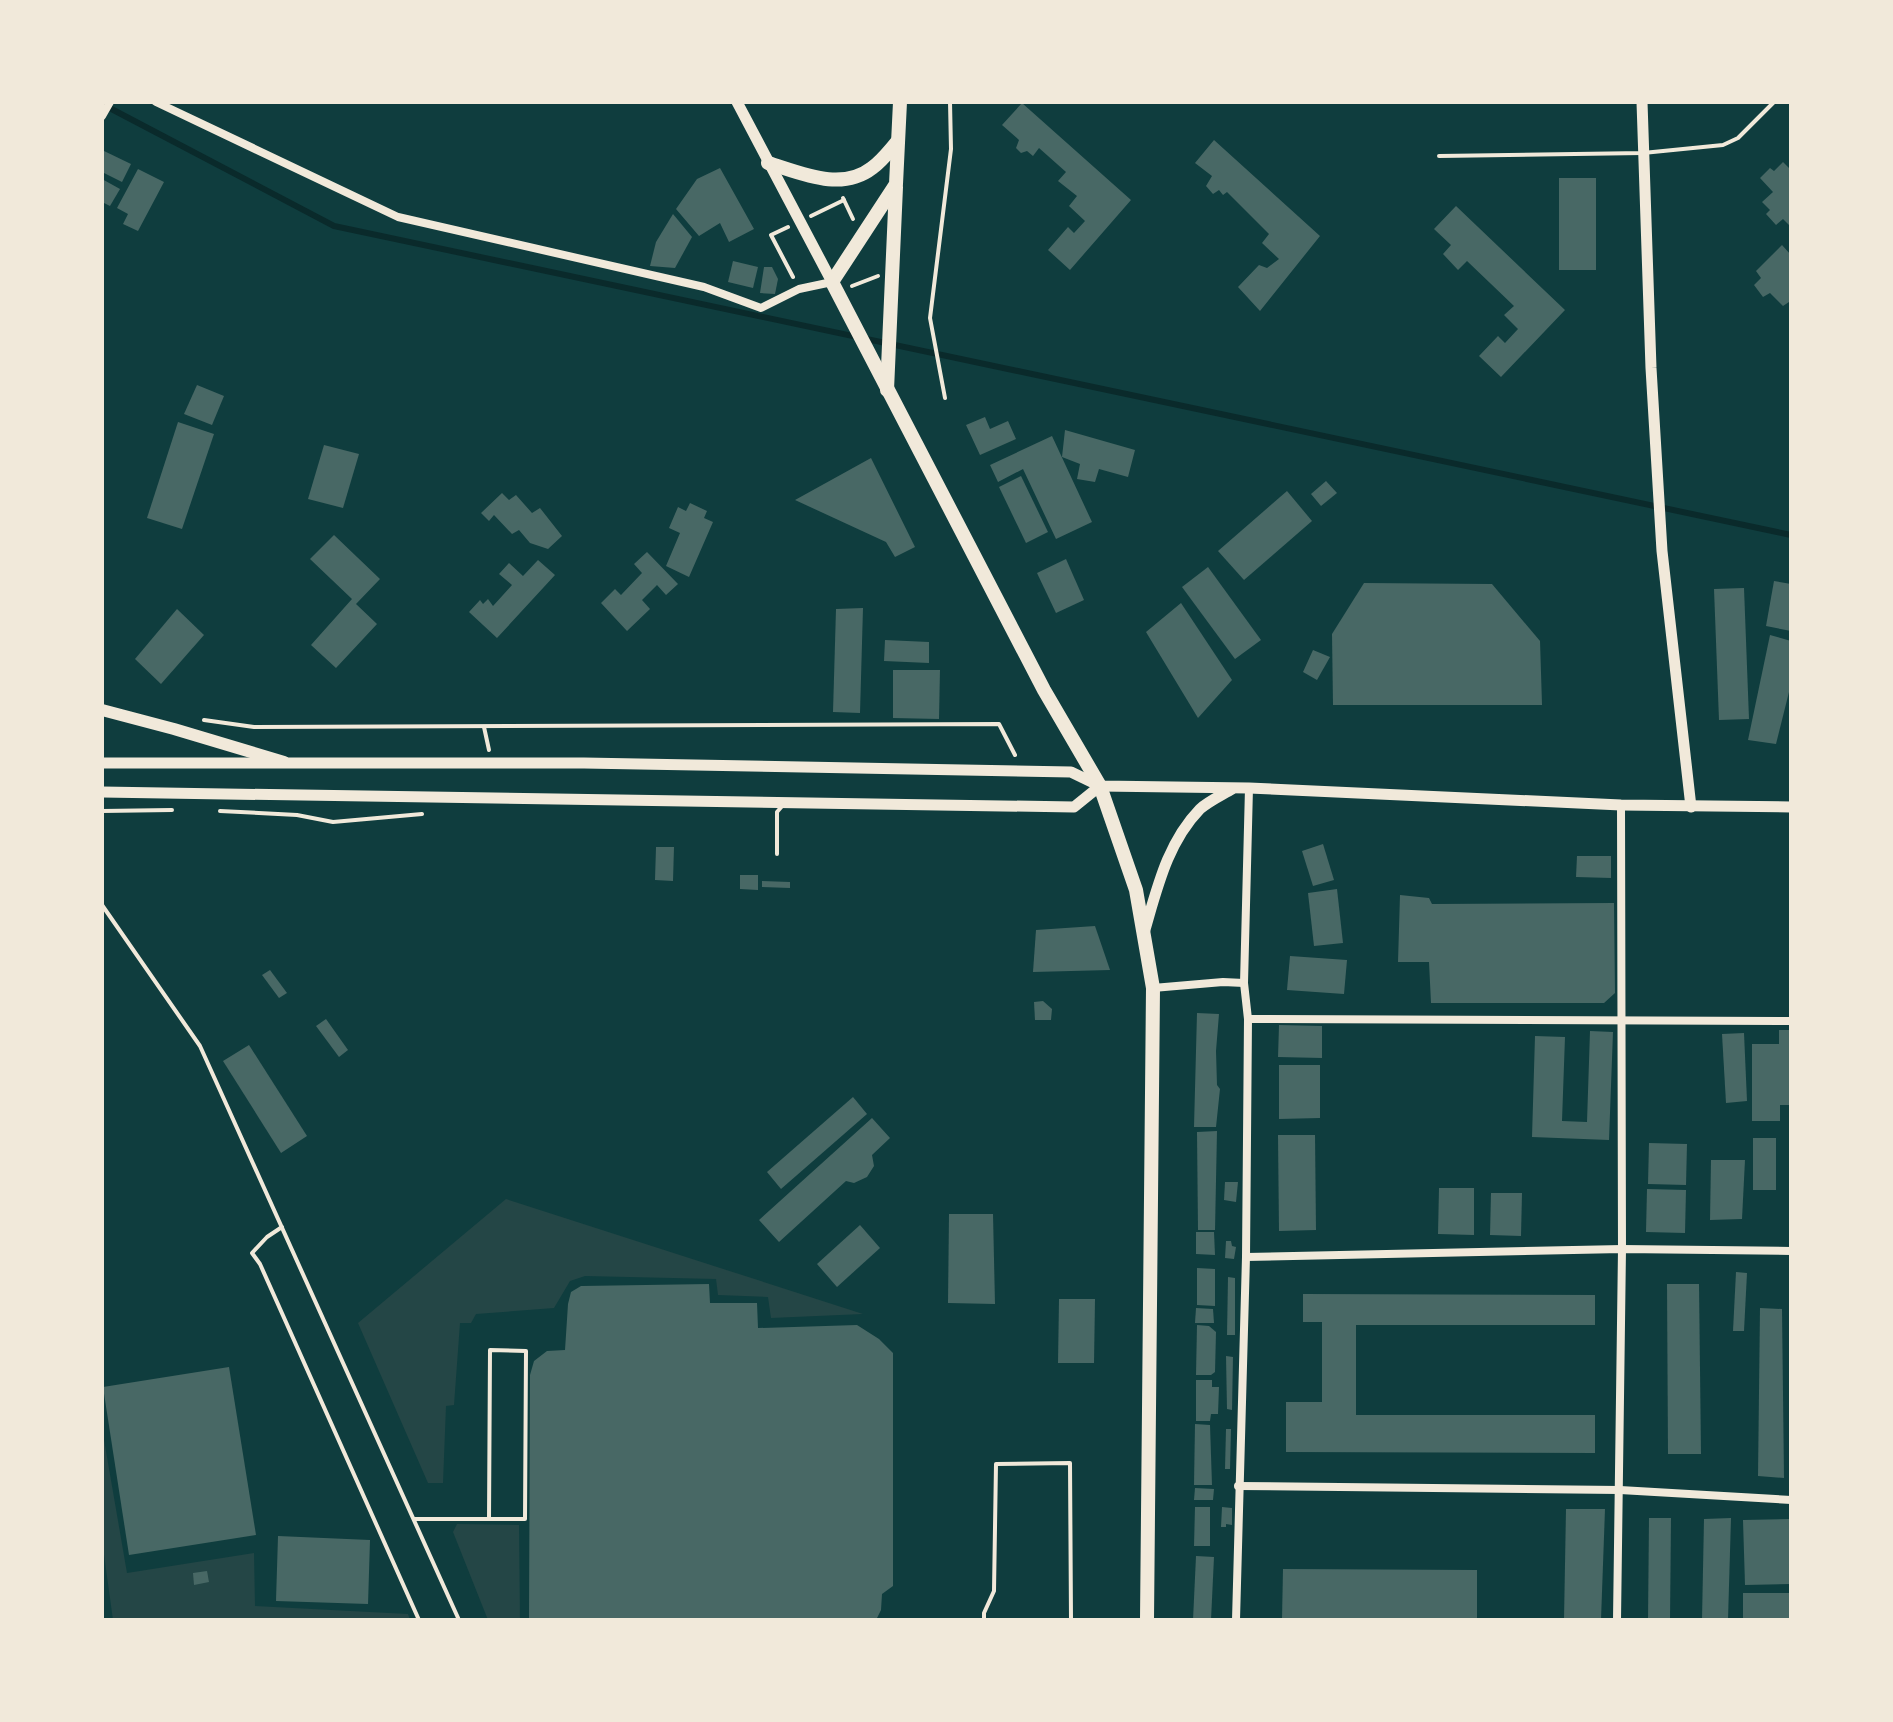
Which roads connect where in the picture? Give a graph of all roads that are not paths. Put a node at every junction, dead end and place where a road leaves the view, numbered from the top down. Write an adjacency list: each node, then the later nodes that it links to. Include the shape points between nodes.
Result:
1 (110, 102): 7 (street)
2 (156, 102): 13 (street, via 398,217 704,287 761,308 799,289)
3 (737, 102): 11 (street)
4 (900, 102): 8 (main road)
5 (1642, 102): 9 (street)
6 (1774, 102): 9 (lane, via 1738,138 1723,145)
7 (102, 116)
8 (898, 141): 11 (main road, via 871,169 834,181); 12 (main road)
9 (1643, 153): 10 (lane); 24 (street, via 1662,551)
10 (1439, 156)
11 (768, 163): 13 (street)
12 (896, 184): 13 (main road); 14 (main road)
13 (834, 287): 14 (main road)
14 (887, 390): 18 (main road)
15 (102, 710): 16 (main road)
16 (284, 762): 17 (street); 18 (street, via 1071,772)
17 (102, 763)
18 (1100, 786): 19 (street); 22 (street, via 1074,807); 28 (main road, via 1136,890)
19 (1232, 788): 20 (street); 28 (street, via 1202,808 1182,833 1165,861)
20 (1249, 788): 23 (street); 29 (street)
21 (102, 792): 22 (street)
22 (784, 803): 26 (lane, via 777,812)
23 (1621, 805): 24 (street); 33 (street)
24 (1691, 807): 25 (street)
25 (1791, 807)
26 (777, 854)
27 (102, 905): 34 (lane, via 200,1046)
28 (1143, 933): 30 (main road)
29 (1244, 983): 30 (street); 31 (street)
30 (1153, 988): 47 (main road)
31 (1248, 1019): 33 (street); 37 (street)
32 (1791, 1021): 33 (street)
33 (1623, 1022): 35 (street)
34 (282, 1227): 41 (lane); 43 (lane, via 252,1253)
35 (1622, 1249): 36 (street); 37 (street); 39 (street)
36 (1791, 1251)
37 (1246, 1257): 38 (street)
38 (1238, 1486): 39 (street); 48 (street)
39 (1620, 1490): 40 (street); 49 (street)
40 (1791, 1500)
41 (414, 1519): 42 (lane); 44 (lane)
42 (489, 1519): 42 (lane, via 525,1519 526,1351 490,1350)
43 (419, 1620)
44 (459, 1620)
45 (984, 1620): 46 (lane, via 994,1591 996,1464 1070,1463)
46 (1071, 1620)
47 (1147, 1620)
48 (1236, 1620)
49 (1617, 1620)

